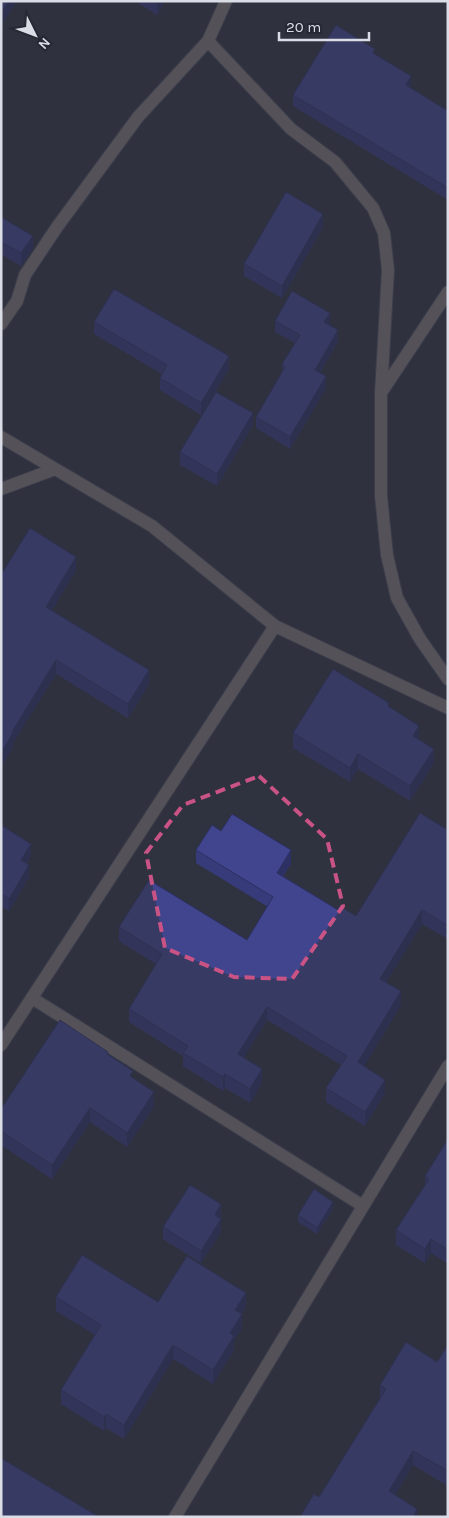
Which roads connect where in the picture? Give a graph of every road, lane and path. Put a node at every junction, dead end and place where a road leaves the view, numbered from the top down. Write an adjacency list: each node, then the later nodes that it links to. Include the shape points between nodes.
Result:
1 (226, 1): 2 (street)
2 (208, 41): 4 (street, via 138,117 57,226 25,275 17,301); 5 (street, via 291,129 335,162 373,208 384,233 388,270)
3 (448, 292): 5 (street)
4 (1, 324)
5 (381, 393): 10 (street, via 381,496 387,556 397,598)
6 (1, 437): 7 (street)
7 (55, 469): 8 (street); 9 (street, via 152,526)
8 (1, 489)
9 (275, 626): 11 (street); 12 (street)
10 (448, 679)
11 (448, 708)
12 (32, 998): 13 (street); 15 (street)
13 (1, 1045)
14 (448, 1066): 15 (street)
15 (363, 1206): 16 (street)
16 (175, 1517)

